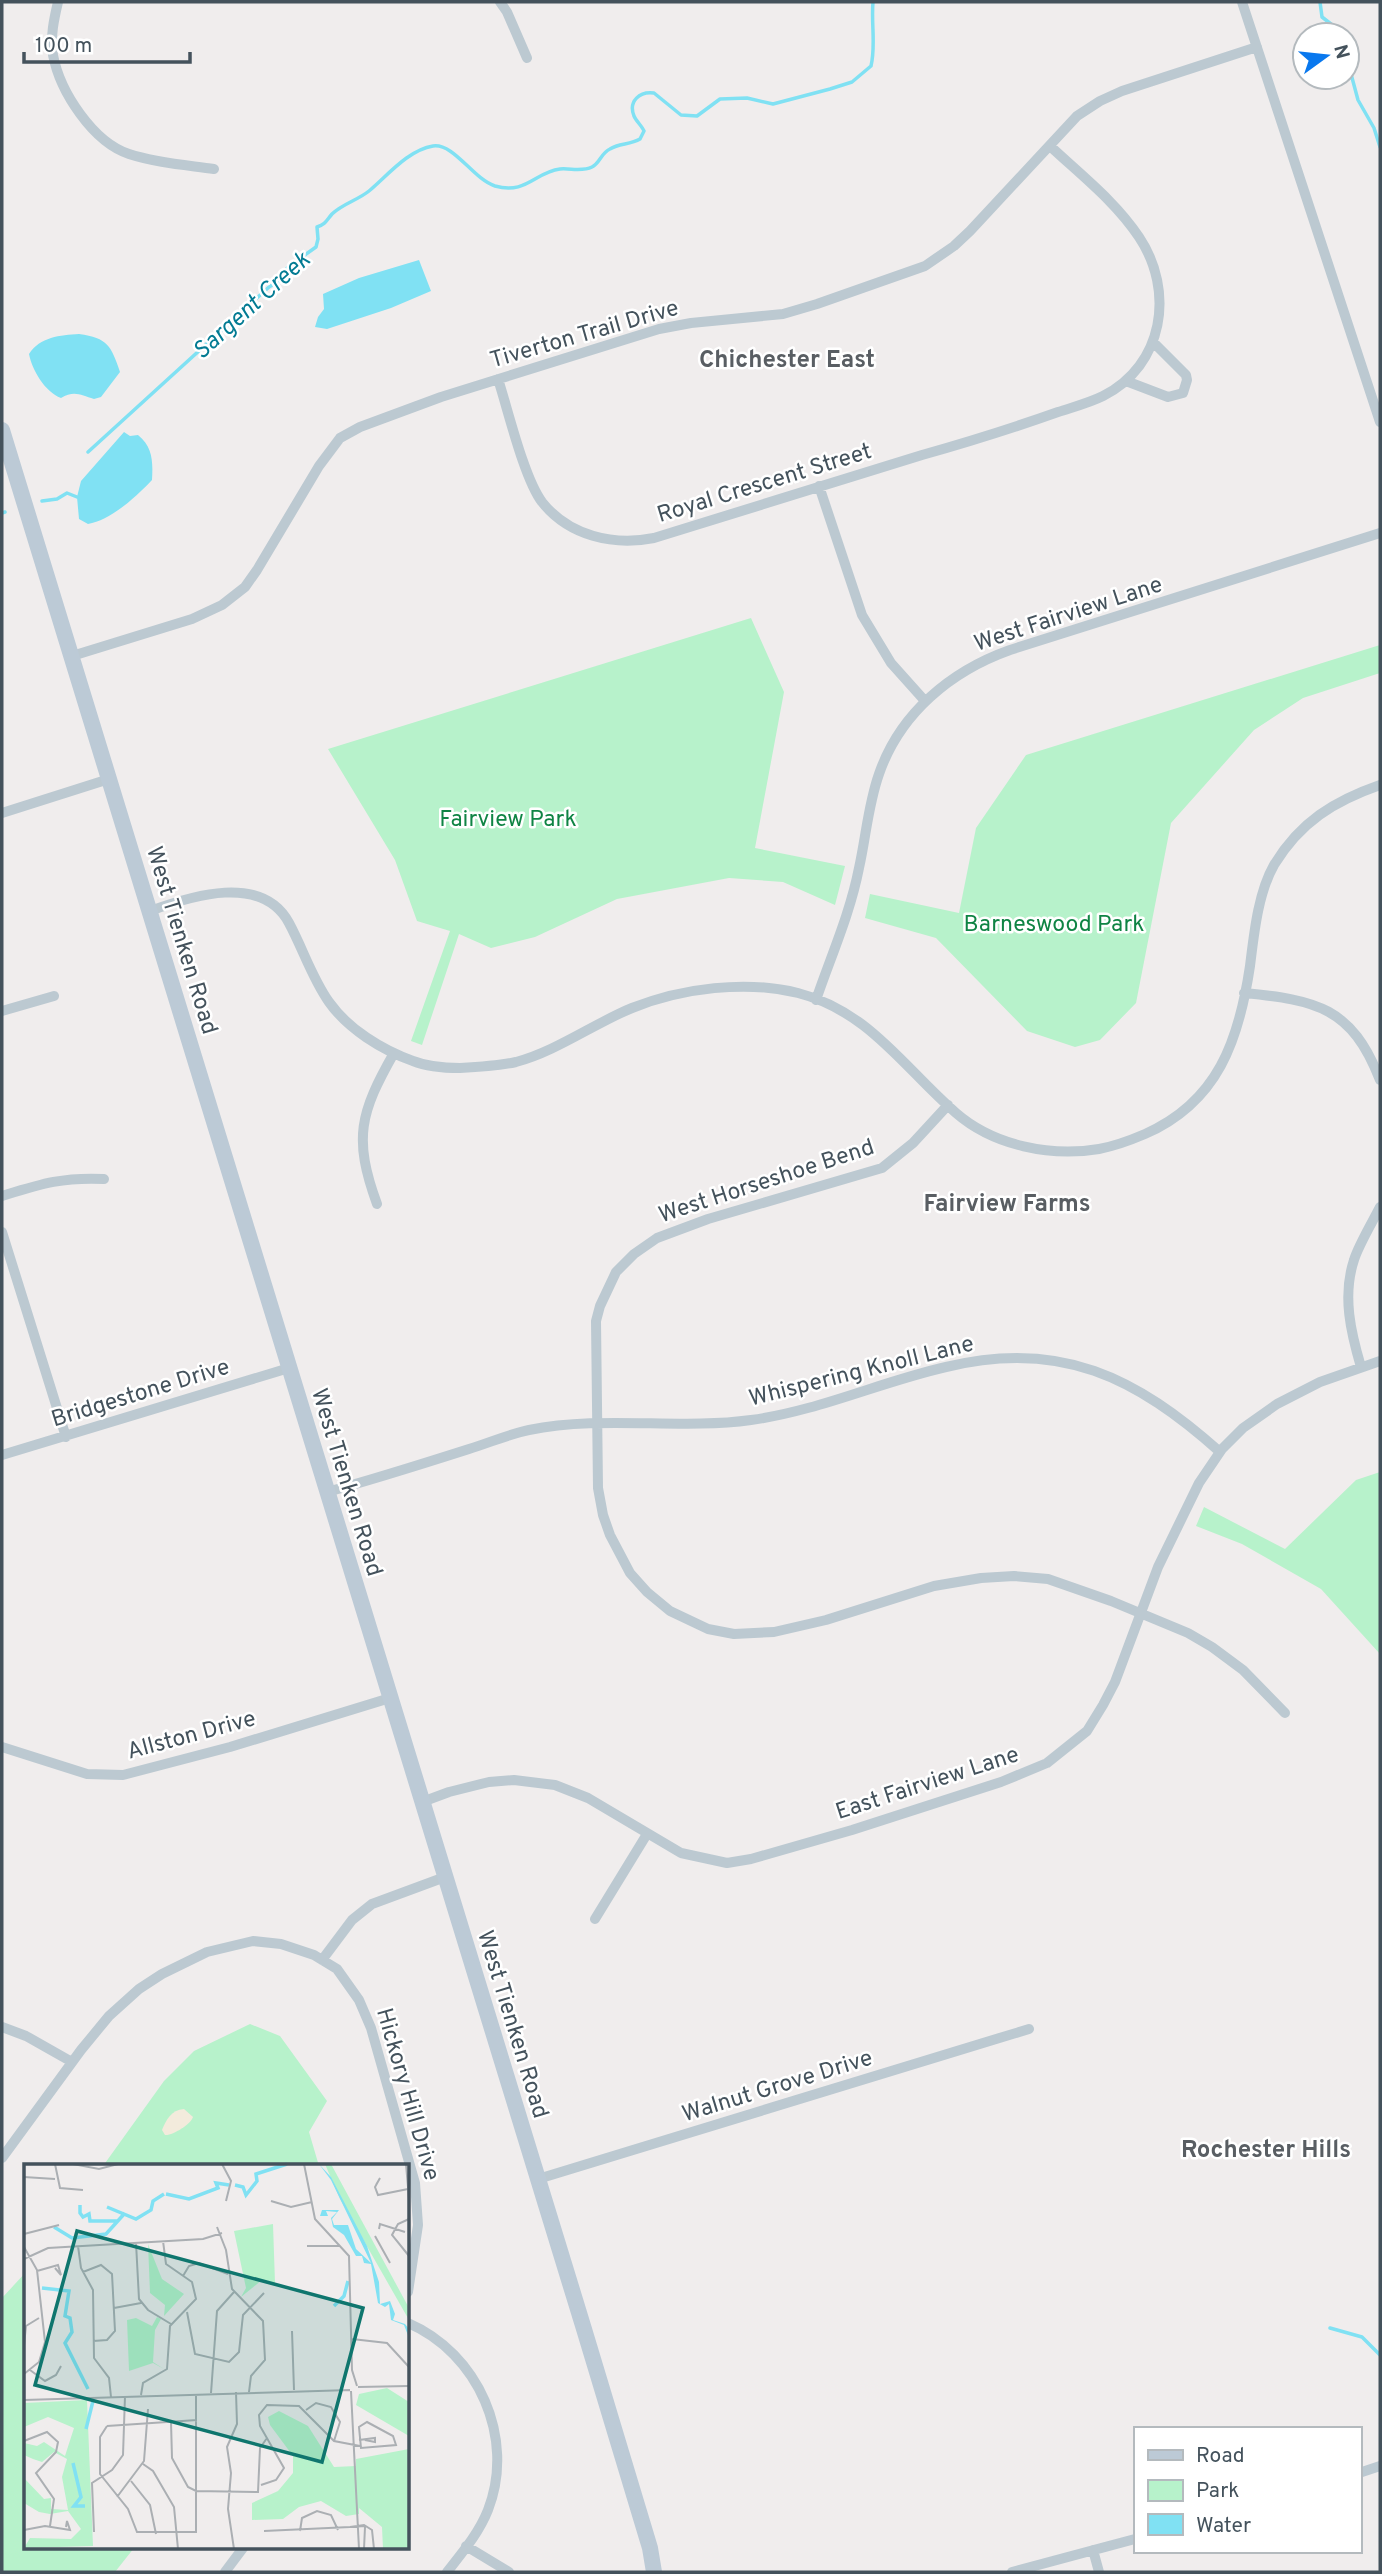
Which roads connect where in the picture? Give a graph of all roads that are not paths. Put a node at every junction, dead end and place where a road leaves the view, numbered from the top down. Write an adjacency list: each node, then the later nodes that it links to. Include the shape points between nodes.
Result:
1 (58, 2): 7 (street, via 53,55 69,96 94,132 126,153)
2 (500, 2): 5 (street)
3 (1242, 2): 4 (street)
4 (1257, 47): 6 (street, Tiverton Trail Drive, via 1100,101 1077,116); 11 (street)
5 (527, 58)
6 (1050, 146): 8 (street, Royal Crescent Street, via 1108,199 1140,238 1157,282 1160,308); 9 (street, Tiverton Trail Drive, via 970,231 925,266 783,314 659,329)
7 (214, 169)
8 (1153, 342): 10 (street, Royal Crescent Street, via 1143,363); 10 (street, via 1186,375 1183,393 1168,397)
9 (498, 379): 13 (street, Royal Crescent Street, via 541,500 561,521 591,536 631,543 654,538); 15 (street, Tiverton Trail Drive, via 399,411 340,439 245,587 222,606)
10 (1126, 381): 13 (street, Royal Crescent Street, via 1103,397 1018,427)
11 (1380, 422)
12 (2, 430): 15 (street, West Tienken Road)
13 (819, 486): 16 (street, via 862,615 891,663)
14 (1380, 533): 16 (street, West Fairview Lane, via 981,661)
15 (72, 656): 17 (street, West Tienken Road)
16 (925, 701): 23 (street, West Fairview Lane, via 907,720 879,773 849,910)
17 (109, 779): 19 (street); 20 (street, West Tienken Road)
18 (1380, 785): 21 (street, via 1329,806 1297,835 1272,868)
19 (2, 813)
20 (150, 911): 25 (street, via 212,892 246,894 279,909 328,1001 342,1017); 35 (street, West Tienken Road)
21 (1244, 993): 26 (street, via 1289,997 1339,1017 1356,1032); 27 (street, via 1236,1031 1204,1093 1180,1114 1139,1137 1078,1152 1031,1148 986,1132)
22 (54, 996): 24 (street)
23 (816, 1000): 25 (street, via 772,989 724,987 686,992 633,1007 519,1061 485,1067 429,1066); 27 (street, via 878,1035)
24 (2, 1011)
25 (394, 1053): 30 (street, via 365,1111 362,1131 367,1174)
26 (1380, 1080)
27 (948, 1105): 36 (street, West Horseshoe Bend, via 882,1168 708,1219 657,1238 634,1254 616,1272 596,1321)
28 (104, 1179): 29 (street, via 71,1177)
29 (2, 1196)
30 (377, 1204)
31 (1380, 1207): 34 (street, via 1354,1259 1349,1283 1353,1340)
32 (2, 1232): 37 (street)
33 (1380, 1361): 34 (street, East Fairview Lane)
34 (1361, 1367): 38 (street, East Fairview Lane, via 1278,1404 1243,1428)
35 (289, 1368): 37 (street, Bridgestone Drive); 40 (street, West Tienken Road)
36 (598, 1423): 38 (street, Whispering Knoll Lane, via 750,1420 806,1409 944,1367 1024,1357 1101,1371 1161,1403); 40 (street, Whispering Knoll Lane, via 529,1430); 41 (street, West Horseshoe Bend, via 598,1488 603,1515 630,1573 670,1611 708,1629 734,1634 796,1628 934,1586 1014,1576 1048,1579)
37 (66, 1437): 39 (street, Bridgestone Drive)
38 (1220, 1452): 41 (street, East Fairview Lane, via 1199,1483 1158,1567)
39 (2, 1455)
40 (327, 1492): 42 (street, West Tienken Road)
41 (1141, 1614): 43 (street, West Horseshoe Bend, via 1188,1633 1230,1658); 46 (street, East Fairview Lane, via 1103,1705 1087,1731 1047,1763 1002,1782 751,1859 727,1863 704,1859 681,1853)
42 (390, 1698): 44 (street, Allston Drive, via 123,1775 87,1774); 45 (street, West Tienken Road)
43 (1285, 1713)
44 (2, 1747)
45 (422, 1802): 46 (street, East Fairview Lane, via 489,1782 555,1785 588,1798); 47 (street, West Tienken Road)
46 (647, 1834): 48 (street)
47 (445, 1877): 49 (street, via 372,1904 352,1920); 56 (street, West Tienken Road)
48 (595, 1920)
49 (322, 1960): 52 (street, Hickory Hill Drive, via 281,1944 253,1941 207,1952 139,1989 109,2016); 55 (street, Hickory Hill Drive, via 337,1969 362,2006)
50 (2, 2027): 52 (street)
51 (1029, 2029): 56 (street, Walnut Grove Drive)
52 (72, 2062): 53 (street, Hickory Hill Drive)
53 (2, 2158)
54 (410, 2164): 57 (street, Hickory Hill Drive, via 418,2225)
55 (410, 2164)
56 (538, 2179): 63 (street, West Tienken Road)
57 (410, 2279)
58 (410, 2324): 62 (street, via 442,2343 461,2362 484,2395 491,2419 497,2455 495,2482 488,2509)
59 (1380, 2466): 60 (street)
60 (1361, 2472)
61 (1134, 2539): 65 (street)
62 (466, 2546): 67 (street); 68 (street)
63 (650, 2548): 69 (street, West Tienken Road); 70 (street, West Tienken Road)
64 (242, 2550): 66 (street)
65 (1093, 2550): 71 (street); 72 (street)
66 (225, 2572)
67 (447, 2572)
68 (509, 2572)
69 (654, 2572)
70 (662, 2572)
71 (1012, 2572)
72 (1099, 2572)

